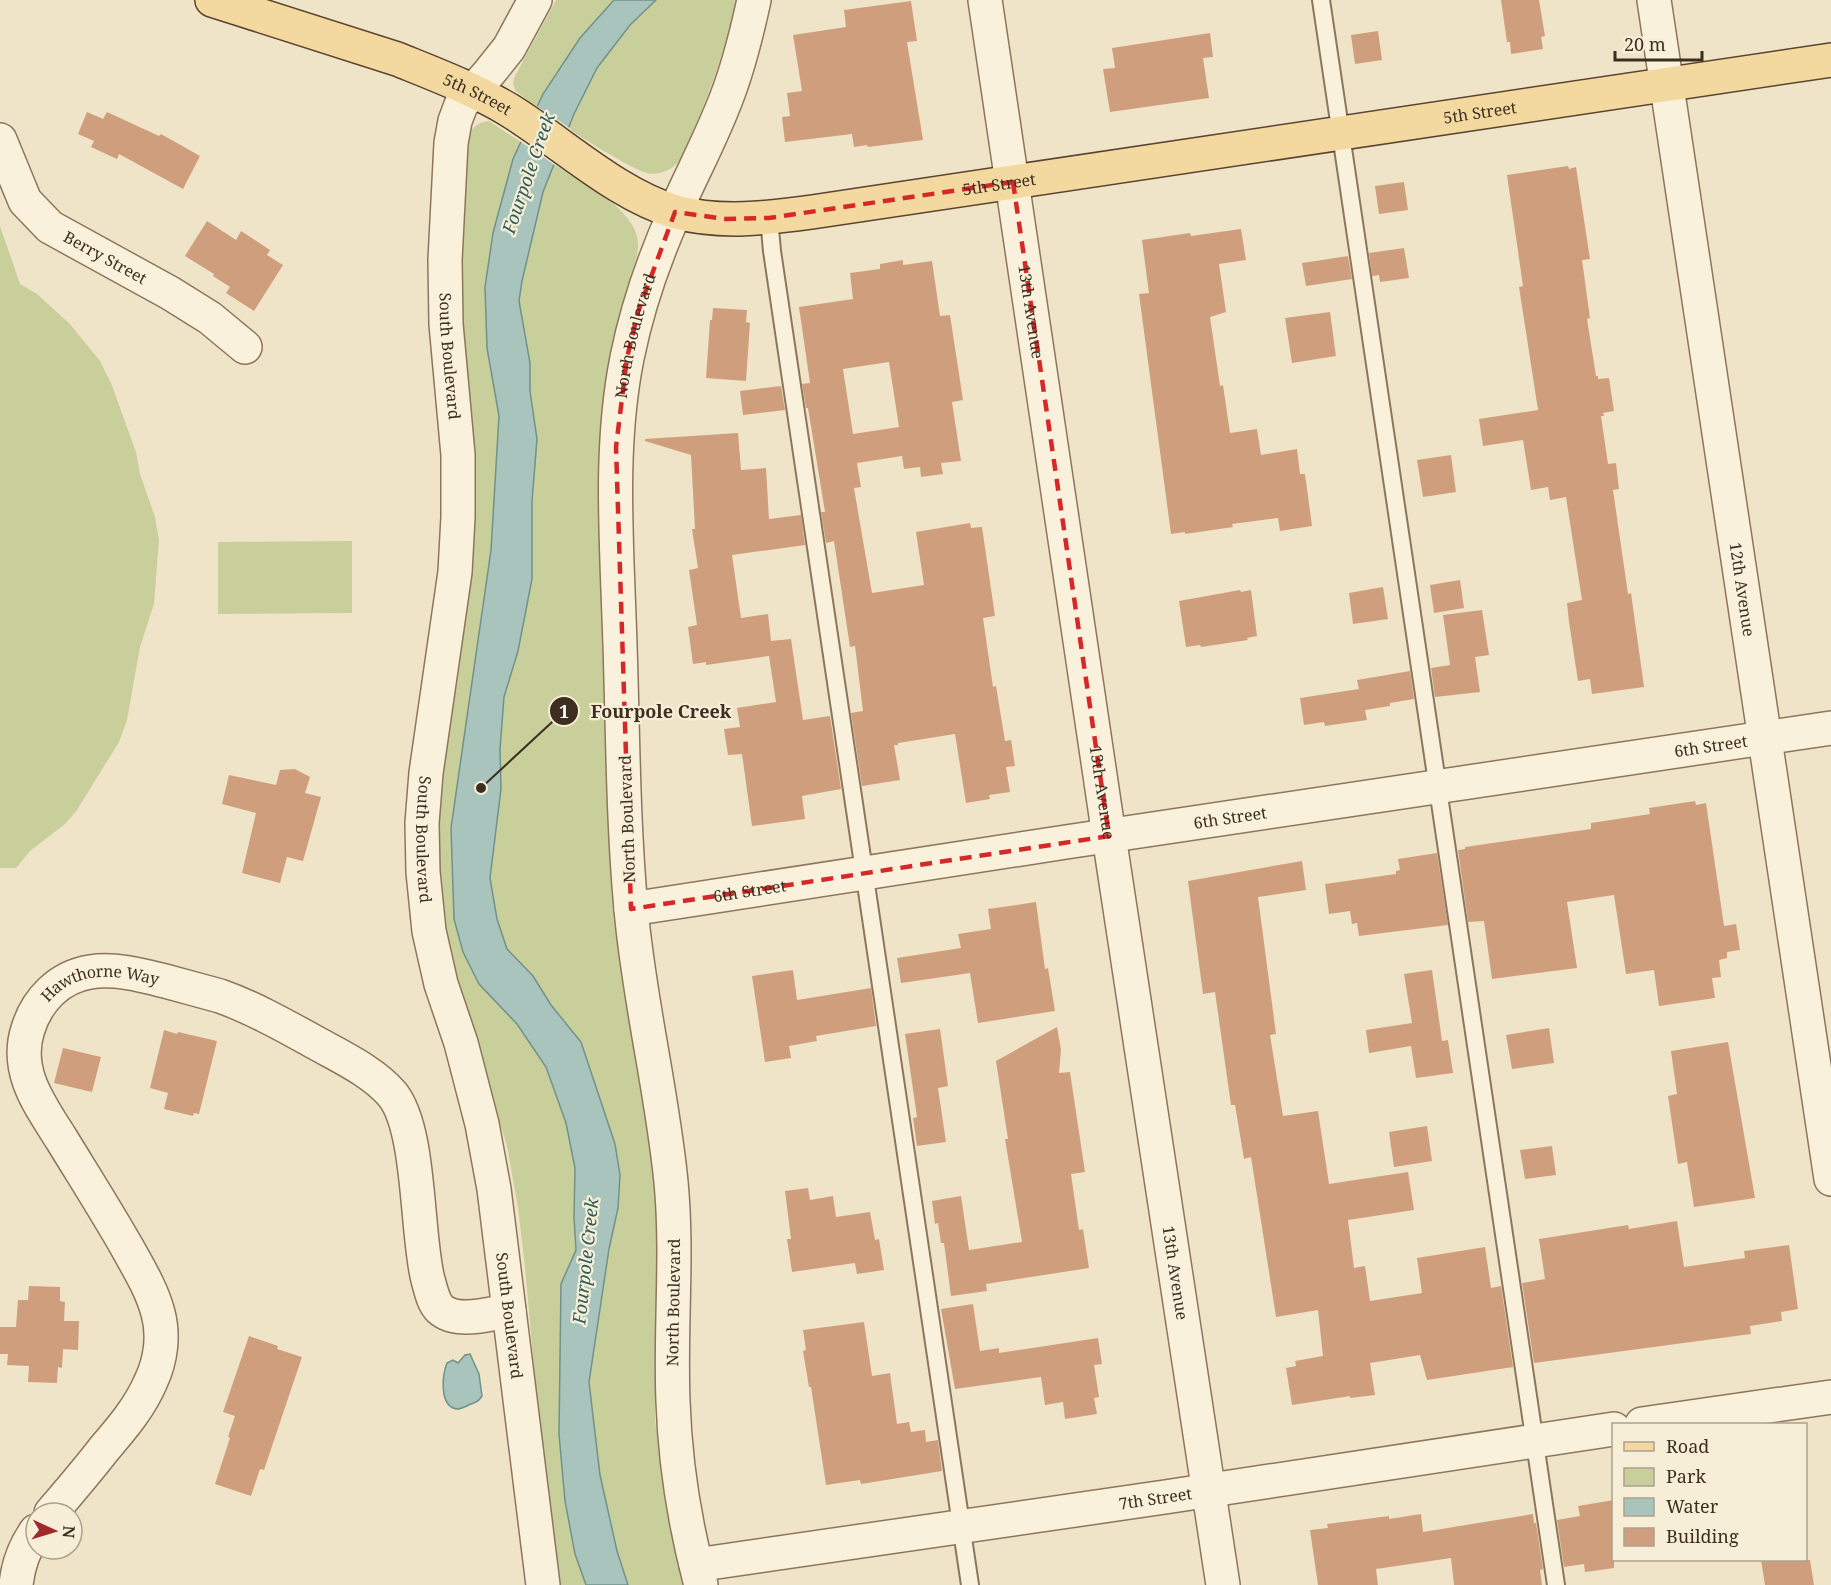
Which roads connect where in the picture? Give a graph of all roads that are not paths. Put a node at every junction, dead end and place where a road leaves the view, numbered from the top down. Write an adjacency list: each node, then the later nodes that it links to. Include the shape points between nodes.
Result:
1 (212, 0): 9 (main road, 5th Street, via 397,59)
2 (535, 0): 9 (street, South Boulevard, via 509,48)
3 (754, 0): 13 (street, North Boulevard, via 723,107)
4 (985, 0): 12 (street, 13th Avenue)
5 (1321, 0): 10 (lane)
6 (1654, 0): 8 (street, 12th Avenue)
7 (1831, 60): 8 (main road, 5th Street)
8 (1666, 84): 10 (main road, 5th Street); 17 (street, 12th Avenue)
9 (471, 92): 13 (main road, 5th Street, via 508,110 598,171); 23 (street, South Boulevard, via 455,121 447,201 446,324 458,455 458,517 426,773 423,872 429,931 441,984 482,1124)
10 (1340, 133): 12 (main road, 5th Street); 18 (lane)
11 (0, 140): 15 (street, Berry Street, via 25,201 50,227 170,293 210,318)
12 (1013, 182): 14 (main road, 5th Street); 19 (street, 13th Avenue)
13 (675, 212): 14 (main road, 5th Street, via 726,219); 21 (street, North Boulevard, via 638,312 625,369 616,447)
14 (769, 218): 20 (lane)
15 (245, 347)
16 (1831, 728): 17 (street, 6th Street)
17 (1764, 738): 18 (street, 6th Street); 22 (street, 12th Avenue)
18 (1437, 787): 19 (street, 6th Street); 27 (lane)
19 (1109, 836): 20 (street, 6th Street); 28 (street, 13th Avenue)
20 (865, 873): 21 (street, 6th Street); 30 (lane)
21 (631, 909): 32 (street, North Boulevard, via 671,1179 675,1241 674,1411 683,1505)
22 (1831, 1179)
23 (509, 1311): 29 (street, Hawthorne Way, via 455,1316 441,1310 432,1297 424,1265 405,1120 394,1096 378,1081 345,1059 223,997 108,970 87,972 64,981 45,995 32,1016 23,1042 23,1063 36,1098 143,1277 158,1312 161,1335 152,1381 135,1413); 34 (street, South Boulevard)
24 (1831, 1397): 25 (street)
25 (1656, 1423)
26 (1612, 1429): 27 (street, 7th Street)
27 (1535, 1440): 28 (street, 7th Street); 37 (lane)
28 (1208, 1491): 30 (street, 7th Street); 36 (street, 13th Avenue)
29 (61, 1501)
30 (962, 1526): 32 (street, 7th Street); 35 (lane)
31 (24, 1551): 33 (street)
32 (698, 1575)
33 (16, 1585)
34 (543, 1585)
35 (970, 1585)
36 (1223, 1585)
37 (1556, 1585)

